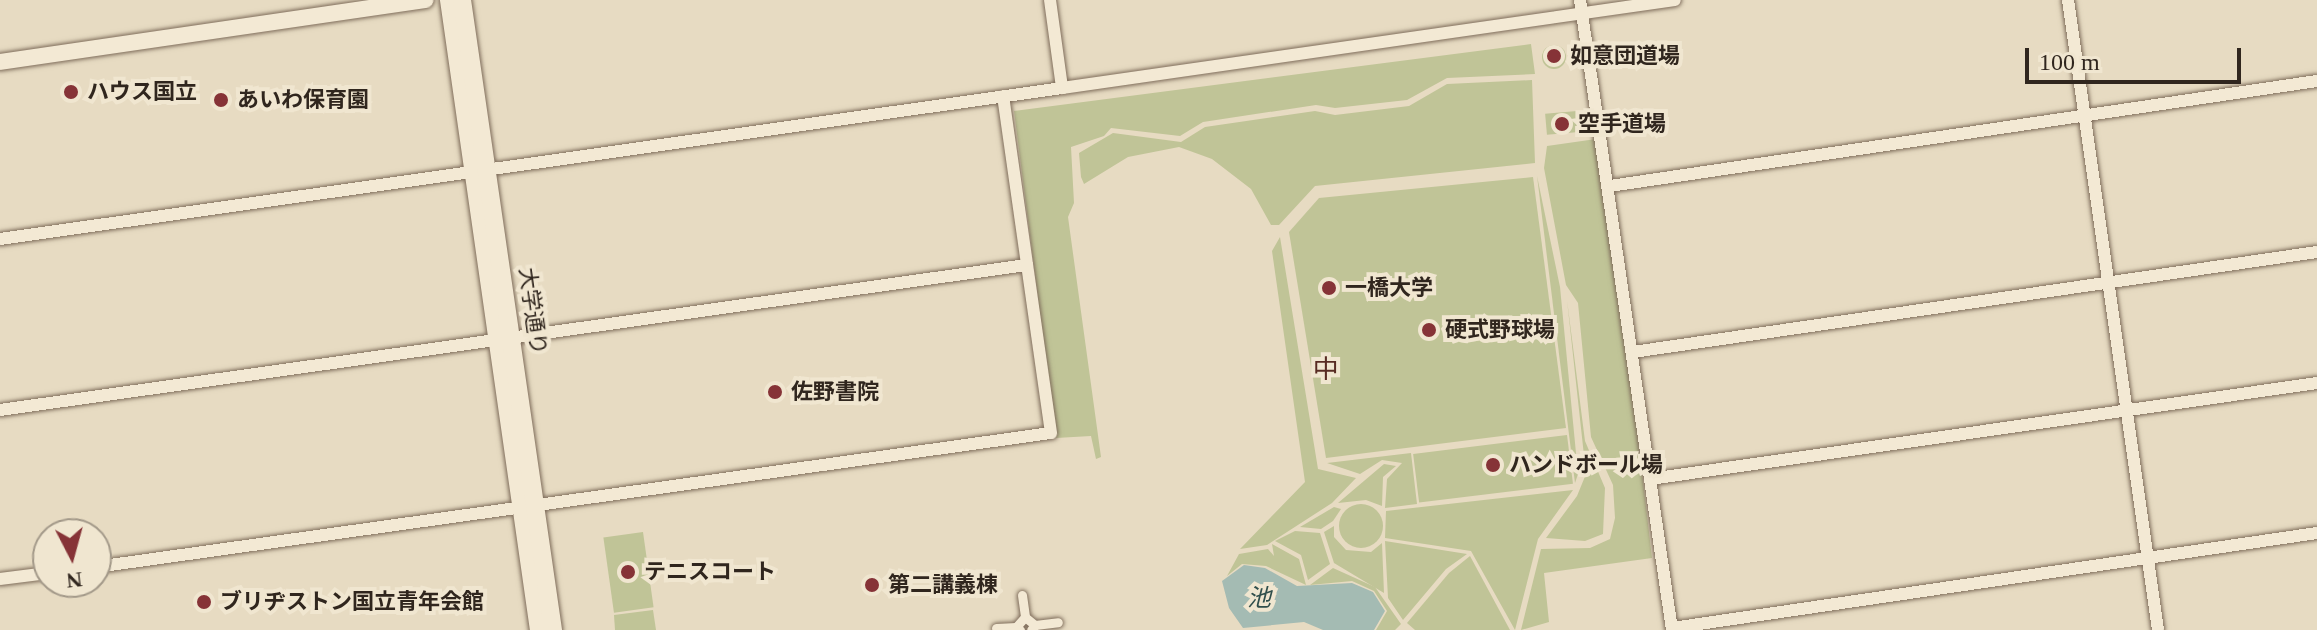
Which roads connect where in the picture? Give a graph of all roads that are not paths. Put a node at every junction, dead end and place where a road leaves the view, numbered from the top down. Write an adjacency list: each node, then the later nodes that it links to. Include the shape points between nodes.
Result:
1 (426, 0): 8 (street)
2 (449, 0): 13 (main road, 大学通り)
3 (462, 0): 13 (main road, 大学通り)
4 (1050, 0): 10 (street)
5 (1675, 0): 7 (street)
6 (2068, 0): 12 (street)
7 (1581, 7): 10 (street); 14 (street)
8 (0, 62)
9 (2317, 81): 12 (street)
10 (1062, 88): 11 (street)
11 (1003, 96): 13 (street); 17 (street)
12 (2084, 112): 14 (street); 18 (street)
13 (480, 170): 15 (street); 19 (main road, 大学通り)
14 (1610, 186): 20 (street)
15 (0, 239)
16 (2317, 252): 18 (street)
17 (1027, 265): 19 (street); 25 (street, via 1051,433)
18 (2108, 281): 20 (street); 22 (street)
19 (504, 337): 23 (street); 25 (main road, 大学通り)
20 (1633, 352): 24 (street)
21 (2317, 383): 22 (street)
22 (2126, 409): 24 (street); 27 (street)
23 (0, 410)
24 (1650, 479): 37 (street)
25 (528, 505): 28 (street); 38 (main road, 大学通り); 39 (main road, 大学通り)
26 (2317, 533): 27 (street)
27 (2148, 558): 37 (street); 40 (street)
28 (112, 565)
29 (32, 575): 30 (street)
30 (0, 579)
31 (1022, 595): 32 (street)
32 (1025, 617): 34 (street); 36 (street)
33 (1058, 622): 34 (street)
34 (1033, 627)
35 (996, 628): 36 (street)
36 (1018, 628)
37 (1672, 629)
38 (539, 630)
39 (553, 630)
40 (2158, 630)

